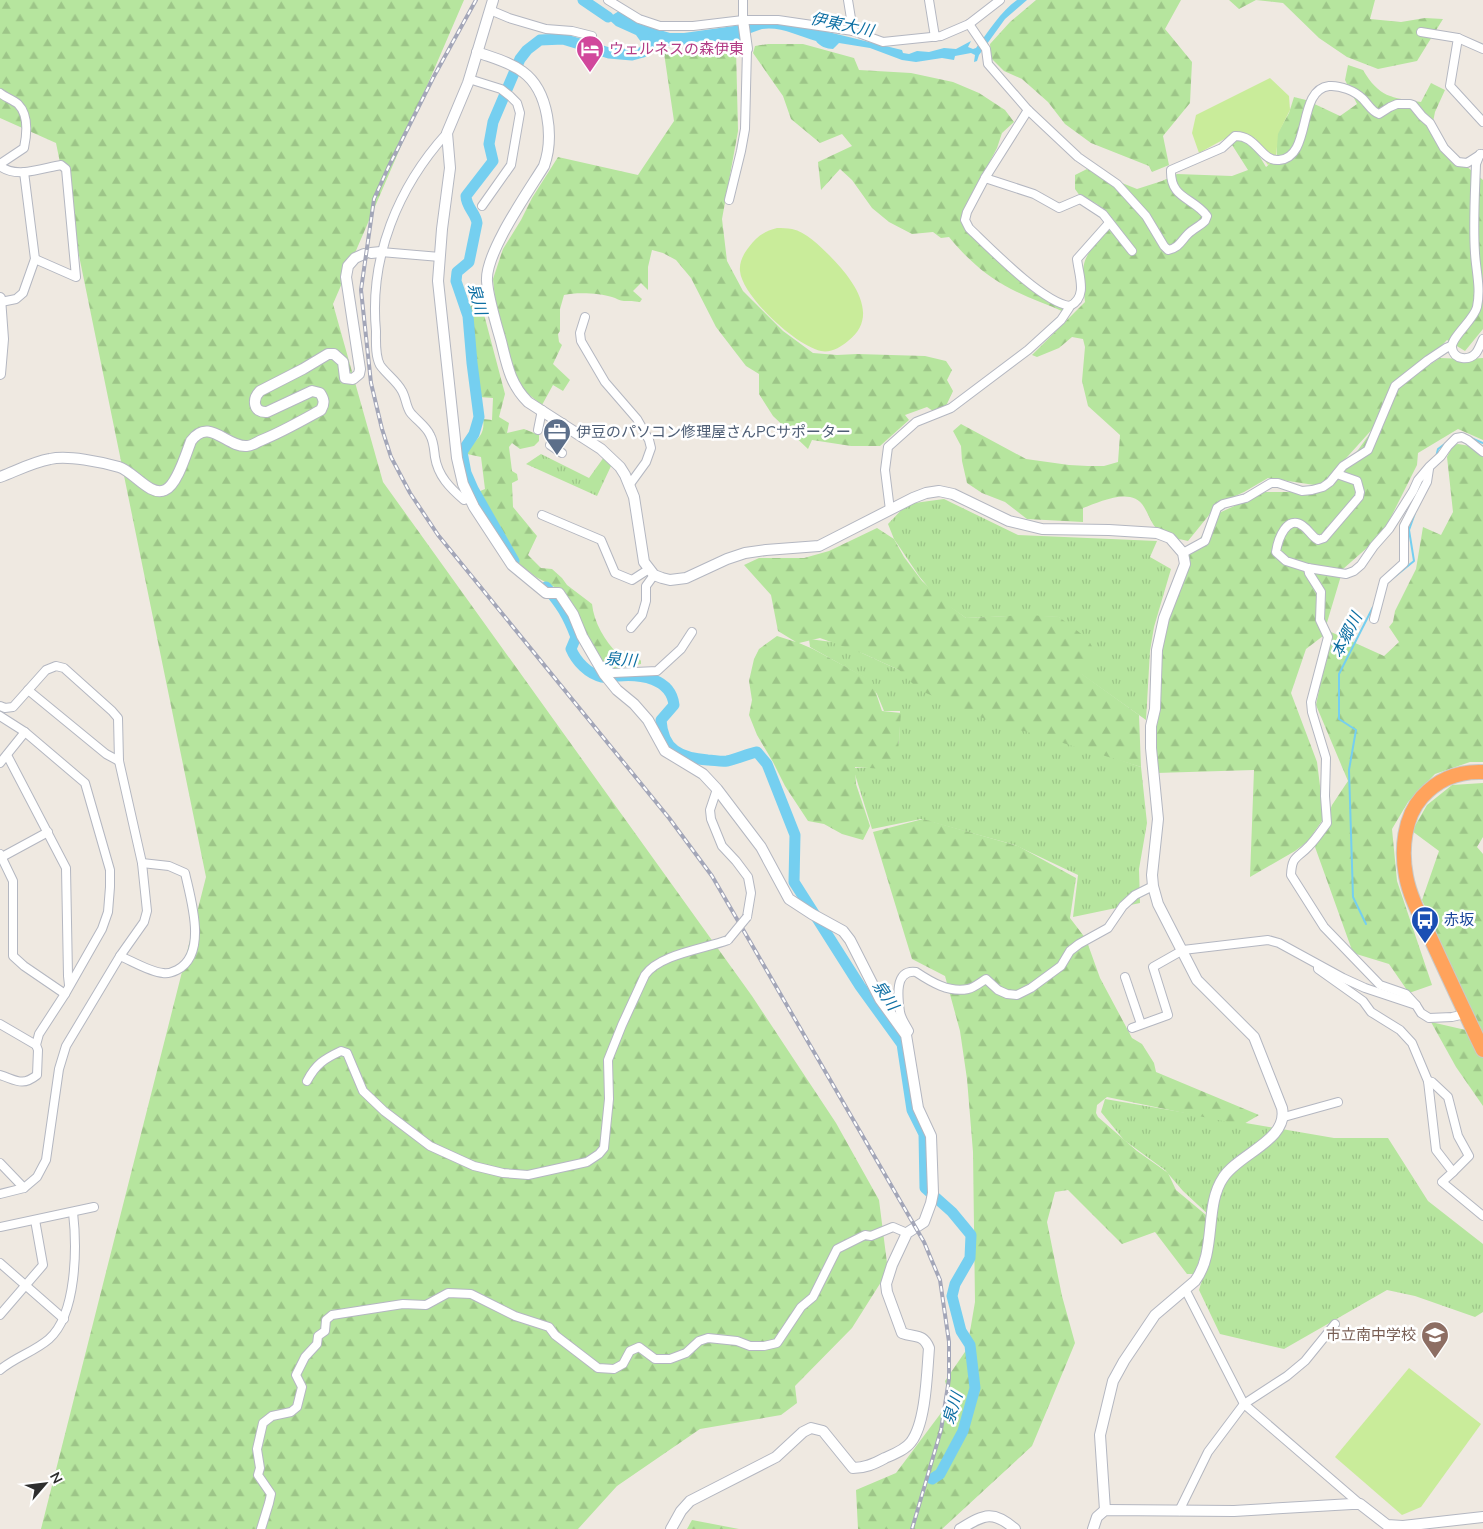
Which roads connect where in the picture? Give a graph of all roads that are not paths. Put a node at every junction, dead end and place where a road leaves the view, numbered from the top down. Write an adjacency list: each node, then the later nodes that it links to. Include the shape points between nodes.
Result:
1 (608, 0): 7 (street, via 639,19 660,26)
2 (743, 0): 7 (street)
3 (848, 0): 9 (street)
4 (929, 0): 12 (street)
5 (1000, 0): 8 (street)
6 (491, 5): 11 (street, via 509,18 546,29); 16 (street)
7 (744, 20): 9 (street, via 778,20); 14 (street)
8 (971, 27): 12 (street); 19 (street, via 986,49 988,64)
9 (853, 31): 12 (street, via 883,42)
10 (1421, 32): 13 (street)
11 (592, 36)
12 (935, 37)
13 (1458, 38): 15 (street); 20 (street, via 1450,86)
14 (747, 49): 26 (street, via 745,129)
15 (1483, 49)
16 (477, 52): 17 (street); 39 (street, via 518,69 528,77 541,96 545,109 548,132 544,166 497,245 488,266 487,281 514,384 528,402)
17 (469, 79): 21 (street); 27 (street, via 501,89 517,104 520,113 511,165)
18 (0, 93): 23 (street, via 18,105 27,128 24,148)
19 (1028, 110): 22 (street, via 1078,158 1117,184 1146,216 1168,250 1180,245 1207,216 1202,209 1178,194 1171,180 1171,170 1222,148 1235,136 1244,135 1269,158 1279,160 1289,156 1298,145 1310,100 1327,86 1342,86 1362,97 1379,114 1397,104 1413,105 1458,162 1467,163); 25 (street)
20 (1483, 122)
21 (447, 133): 30 (street, via 419,167); 31 (street, via 450,168)
22 (1482, 152): 37 (street, via 1476,164 1477,308)
23 (0, 165): 24 (street, via 9,172)
24 (24, 172): 32 (street); 32 (street, via 61,165 66,169 76,277)
25 (985, 178): 28 (street, via 1034,194 1059,208 1080,200 1103,214); 28 (street, via 966,212 969,228 1035,287 1066,306 1076,303 1082,291 1077,259)
26 (729, 200)
27 (482, 206)
28 (1109, 223): 29 (street)
29 (1132, 251)
30 (372, 253): 31 (street); 46 (street, via 355,258 348,266 346,277 359,374 353,379 346,378 342,362 334,354 328,354 260,391 254,401 257,410 267,412 312,391 320,393 323,398 321,410 248,446 228,442 211,432 195,435 173,484 159,492 122,468 91,460 52,458); 48 (street, via 378,266 374,304 380,365 403,392 408,409 430,435 443,479 464,500)
31 (440, 257): 48 (street, via 438,281 457,458)
32 (36, 259): 33 (street, via 23,294 16,299)
33 (1, 300): 38 (street, via 3,339)
34 (1069, 308): 49 (street, via 1061,320 1020,356 951,408 916,422 888,447 886,470)
35 (585, 317): 47 (street, via 581,341 605,382 638,419 649,440 651,448 646,462)
36 (1483, 339): 37 (street, via 1475,354 1466,359 1453,353)
37 (1451, 346): 45 (street, via 1394,386 1368,450 1343,466)
38 (0, 374)
39 (542, 410): 40 (street); 41 (street)
40 (563, 423): 43 (street, via 550,445); 47 (street, via 611,458)
41 (538, 430)
42 (1483, 452): 44 (street, via 1468,440 1456,438)
43 (562, 453)
44 (1429, 466): 52 (street, via 1389,529 1354,571 1346,574); 54 (street, via 1427,482 1404,526 1404,563 1384,581)
45 (1337, 474): 51 (street, via 1324,487 1302,491 1271,483 1246,498 1222,504 1217,508 1205,541); 52 (street, via 1357,481 1360,492 1357,499 1324,538 1318,540 1306,527 1291,522 1277,547 1280,558)
46 (0, 477)
47 (630, 484): 53 (street, via 644,562)
48 (470, 498): 57 (street, via 512,566 546,593 559,593)
49 (890, 510): 51 (street, via 913,498 938,491 953,494 1009,521 1042,530 1157,533 1170,538); 53 (street, via 819,546 745,553 678,580)
50 (542, 515): 53 (street, via 601,540 615,573 622,577 632,580)
51 (1183, 552): 70 (street, via 1185,564 1164,618 1157,650 1155,709 1151,726 1158,819)
52 (1308, 568): 77 (street, via 1321,592 1320,620 1328,637 1311,702 1326,758 1327,823 1308,847 1297,854 1291,876 1324,927 1380,985 1406,994)
53 (651, 572): 55 (street, via 642,615)
54 (1374, 619)
55 (631, 628)
56 (692, 632): 57 (street, via 681,649 656,671)
57 (604, 674): 66 (street, via 648,720 666,751 703,774)
58 (28, 690): 59 (street, via 13,707); 63 (street); 63 (street, via 46,670 56,666 64,668 118,718)
59 (0, 706)
60 (0, 716): 61 (street)
61 (25, 732): 62 (street); 75 (street, via 85,783 110,870 108,912 102,929)
62 (7, 755): 64 (street); 67 (street)
63 (119, 761): 69 (street)
64 (0, 762)
65 (1483, 772): 78 (highway, via 1445,778 1430,787 1414,806 1405,840 1410,892)
66 (717, 790): 82 (street, via 761,847 789,899 842,931 850,940 880,999); 86 (street, bridge, via 710,810 711,819 722,846 748,877 751,893 748,916 728,940 681,954 650,968 645,975 608,1060 609,1099 604,1148 599,1154 587,1162 528,1175 474,1166 430,1146 384,1111 363,1091 347,1053 341,1051 314,1067)
67 (48, 832): 68 (street); 75 (street, via 66,868)
68 (0, 856): 76 (street, via 13,880 13,956)
69 (142, 864): 72 (street, via 147,911 144,922); 72 (street, via 169,866 185,873 194,914 192,955 186,965 171,973 162,973)
70 (1153, 886): 71 (street, via 1158,904); 82 (street, via 1135,894 1108,928 1070,951 1050,976 1017,995 998,990 986,979 969,989 936,984 916,972 904,975 898,983 900,1014 908,1031)
71 (1182, 950): 73 (street, via 1268,940); 80 (street, via 1153,967 1168,1014); 89 (street, via 1197,980 1254,1037)
72 (120, 956): 92 (street, via 66,1046 59,1069 46,1160 37,1176)
73 (1318, 964): 77 (street, via 1364,988); 87 (street, via 1318,969 1363,1000 1370,1012 1400,1030 1412,1043)
74 (1125, 977): 80 (street)
75 (70, 985): 76 (street)
76 (65, 994): 83 (street, via 39,1034)
77 (1416, 1005): 78 (street, via 1429,1018)
78 (1465, 1014): 84 (highway)
79 (0, 1024): 83 (street)
80 (1141, 1024): 81 (street)
81 (1132, 1028)
82 (906, 1035): 99 (street, via 918,1108 931,1136 933,1181 931,1204 924,1222)
83 (36, 1045): 85 (street, via 37,1075 22,1083)
84 (1483, 1050)
85 (0, 1075)
86 (307, 1081)
87 (1428, 1081): 91 (street, via 1436,1150); 91 (street, via 1450,1101 1458,1136 1469,1156)
88 (1338, 1102): 89 (street)
89 (1284, 1116): 102 (street, via 1276,1132 1233,1166 1219,1183 1203,1268)
90 (0, 1163): 92 (street)
91 (1453, 1172): 96 (street, via 1442,1182)
92 (24, 1188): 93 (street)
93 (0, 1194)
94 (94, 1207): 95 (street)
95 (73, 1212): 97 (street); 104 (street, via 73,1283)
96 (1483, 1216)
97 (35, 1220): 98 (street); 101 (street, via 44,1265)
98 (0, 1227)
99 (907, 1234): 113 (street, via 893,1227 871,1236 865,1235 837,1249 813,1297 801,1307 777,1343 750,1346 737,1340 708,1338 699,1341 686,1354 670,1359 655,1359 639,1347 630,1351 623,1364 614,1369 598,1368 588,1362 549,1327 515,1316 471,1294 448,1293 426,1305 403,1304 332,1316 326,1320 325,1331 318,1336 317,1344 305,1357 296,1376 302,1386 297,1407 291,1412 272,1416 263,1423 257,1450 258,1475 271,1494); 114 (street, via 886,1284 902,1333 920,1336 929,1348 924,1400 911,1443 873,1464 853,1468 823,1431 811,1428 776,1457 690,1500)
100 (0, 1263): 101 (street)
101 (24, 1286): 103 (street); 104 (street)
102 (1185, 1289): 107 (street); 109 (street, via 1155,1315 1114,1381 1100,1434)
103 (0, 1316)
104 (64, 1319): 106 (street, via 59,1330 44,1344)
105 (1335, 1324): 107 (street, via 1305,1361)
106 (0, 1370)
107 (1244, 1404): 108 (street); 110 (street, via 1208,1452)
108 (1360, 1504): 110 (street); 112 (street)
109 (1105, 1510): 110 (street); 117 (street, via 1097,1517)
110 (1179, 1511)
111 (1483, 1518): 112 (street)
112 (1388, 1528)
113 (261, 1529)
114 (671, 1529)
115 (960, 1529): 116 (street, via 980,1518 997,1516)
116 (1015, 1529)
117 (1093, 1529)

